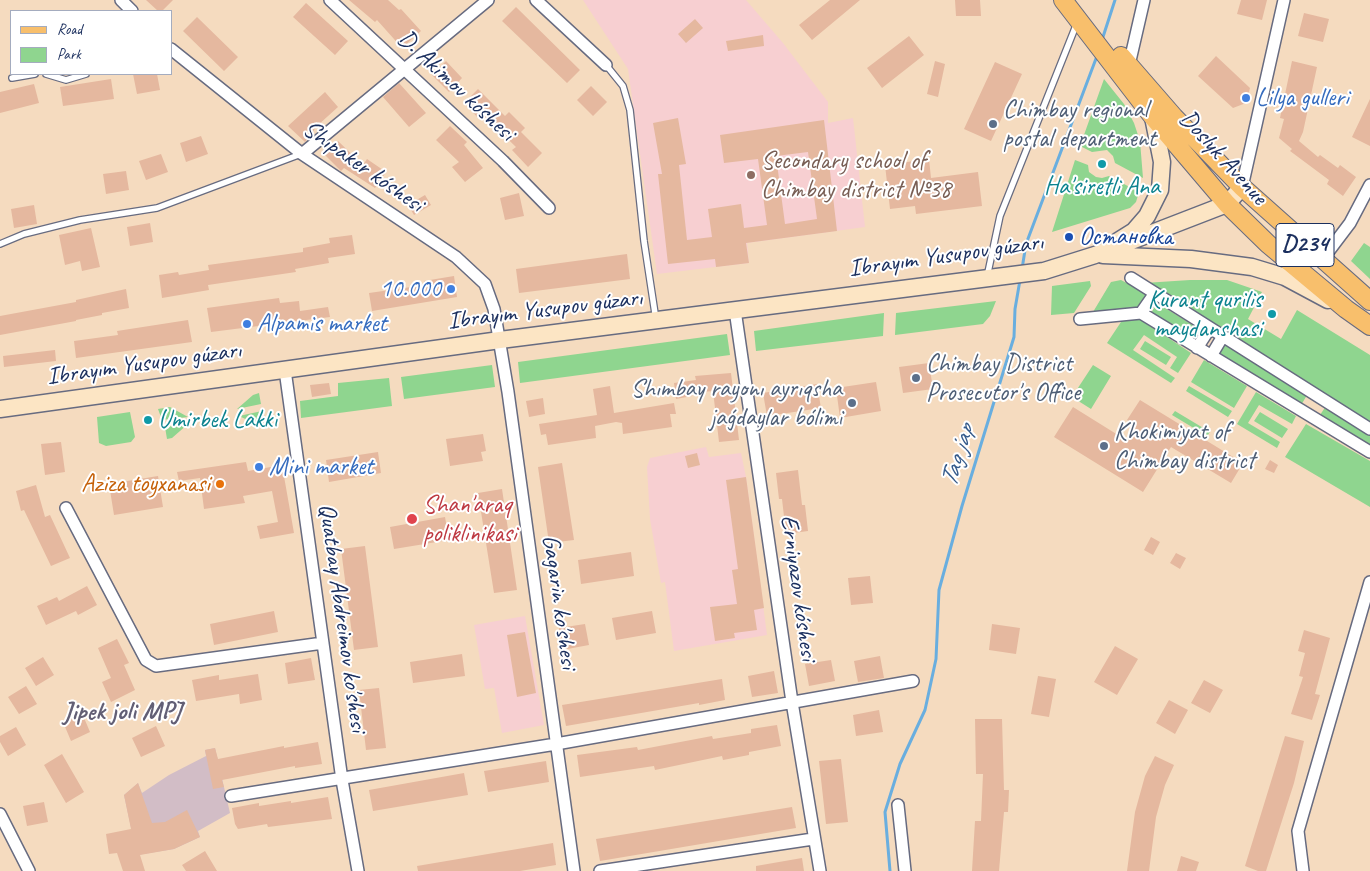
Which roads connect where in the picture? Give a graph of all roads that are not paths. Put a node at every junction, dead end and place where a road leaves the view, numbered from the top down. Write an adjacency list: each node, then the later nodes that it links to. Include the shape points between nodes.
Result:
1 (121, 0): 9 (street)
2 (330, 0): 16 (street, D. Akimov kóshesi)
3 (488, 0): 16 (street)
4 (536, 0): 14 (street)
5 (1063, 0): 10 (main road, Doslyk Avenue / D234)
6 (1074, 0): 11 (main road, Doslyk Avenue / D234)
7 (1144, 0): 15 (street)
8 (1284, 0): 24 (street)
9 (131, 10)
10 (1078, 20): 11 (main road, Doslyk Avenue / D234); 30 (lane, via 1000,216)
11 (1093, 30): 13 (main road, Doslyk Avenue / D234)
12 (172, 50): 22 (street, Shıpaker kóshesi)
13 (1111, 53): 15 (main road, Doslyk Avenue / D234); 21 (main road, Doslyk Avenue / D234)
14 (606, 65): 38 (lane, via 623,86 630,110)
15 (1128, 65): 24 (main road, Doslyk Avenue / D234)
16 (405, 70): 22 (street); 26 (street, D. Akimov kóshesi)
17 (29, 75): 20 (lane)
18 (49, 75): 19 (lane, via 66,80)
19 (83, 75)
20 (12, 78)
21 (1153, 117): 25 (main road, Doslyk Avenue / D234); 28 (main road, via 1163,176 1153,205 1134,231)
22 (302, 154): 27 (lane, via 157,208 80,220 24,234); 42 (street, Shıpaker kóshesi, via 456,257 485,284)
23 (1370, 185): 29 (street, via 1350,222)
24 (1242, 187): 25 (main road); 29 (main road, Doslyk Avenue / D234)
25 (1227, 204): 28 (main road); 34 (main road, Doslyk Avenue / D234, via 1268,244)
26 (549, 208)
27 (0, 244)
28 (1095, 255): 30 (main road, Ibrayım Yusupov gúzarı, via 1044,271); 34 (main road, via 1191,259 1252,267 1284,277)
29 (1322, 260): 33 (main road, Doslyk Avenue / D234)
30 (987, 277): 35 (main road, Ibrayım Yusupov gúzarı)
31 (1131, 278): 32 (street)
32 (1155, 293): 36 (street); 40 (street)
33 (1370, 301)
34 (1346, 309): 39 (main road, Doslyk Avenue / D234)
35 (734, 310): 38 (main road, Ibrayım Yusupov gúzarı); 57 (street, Erniyazov kóshesi)
36 (1141, 314): 37 (street); 43 (street)
37 (1080, 320)
38 (656, 322): 42 (main road, Ibrayım Yusupov gúzarı)
39 (1370, 326)
40 (1210, 328): 41 (street); 43 (street)
41 (1223, 336): 44 (street); 46 (street)
42 (500, 340): 45 (main road, Ibrayım Yusupov gúzarı); 58 (street, Gagarin ko'shesi)
43 (1197, 348): 44 (street)
44 (1211, 356): 49 (street)
45 (285, 370): 48 (main road, Ibrayım Yusupov gúzarı); 55 (street, Quatbay Abdreimov ko'shesi)
46 (1313, 393): 47 (street); 49 (street)
47 (1324, 400): 50 (street); 51 (street)
48 (0, 409)
49 (1302, 411): 50 (street)
50 (1314, 418): 52 (street)
51 (1370, 429)
52 (1370, 452)
53 (66, 508): 55 (street, via 146,660 156,666)
54 (1370, 582): 70 (street, via 1298,831)
55 (323, 643): 59 (street, Quatbay Abdreimov ko'shesi)
56 (913, 681): 57 (street)
57 (792, 702): 58 (street); 63 (street, Erniyazov kóshesi)
58 (556, 744): 59 (street); 66 (street, Gagarin ko'shesi)
59 (342, 780): 60 (street); 65 (street, Quatbay Abdreimov ko'shesi)
60 (231, 796)
61 (898, 805): 69 (street)
62 (0, 814): 64 (street)
63 (813, 839): 67 (street); 68 (street, Erniyazov kóshesi)
64 (29, 871)
65 (358, 871)
66 (574, 871)
67 (600, 871)
68 (820, 871)
69 (904, 871)
70 (1303, 871)

